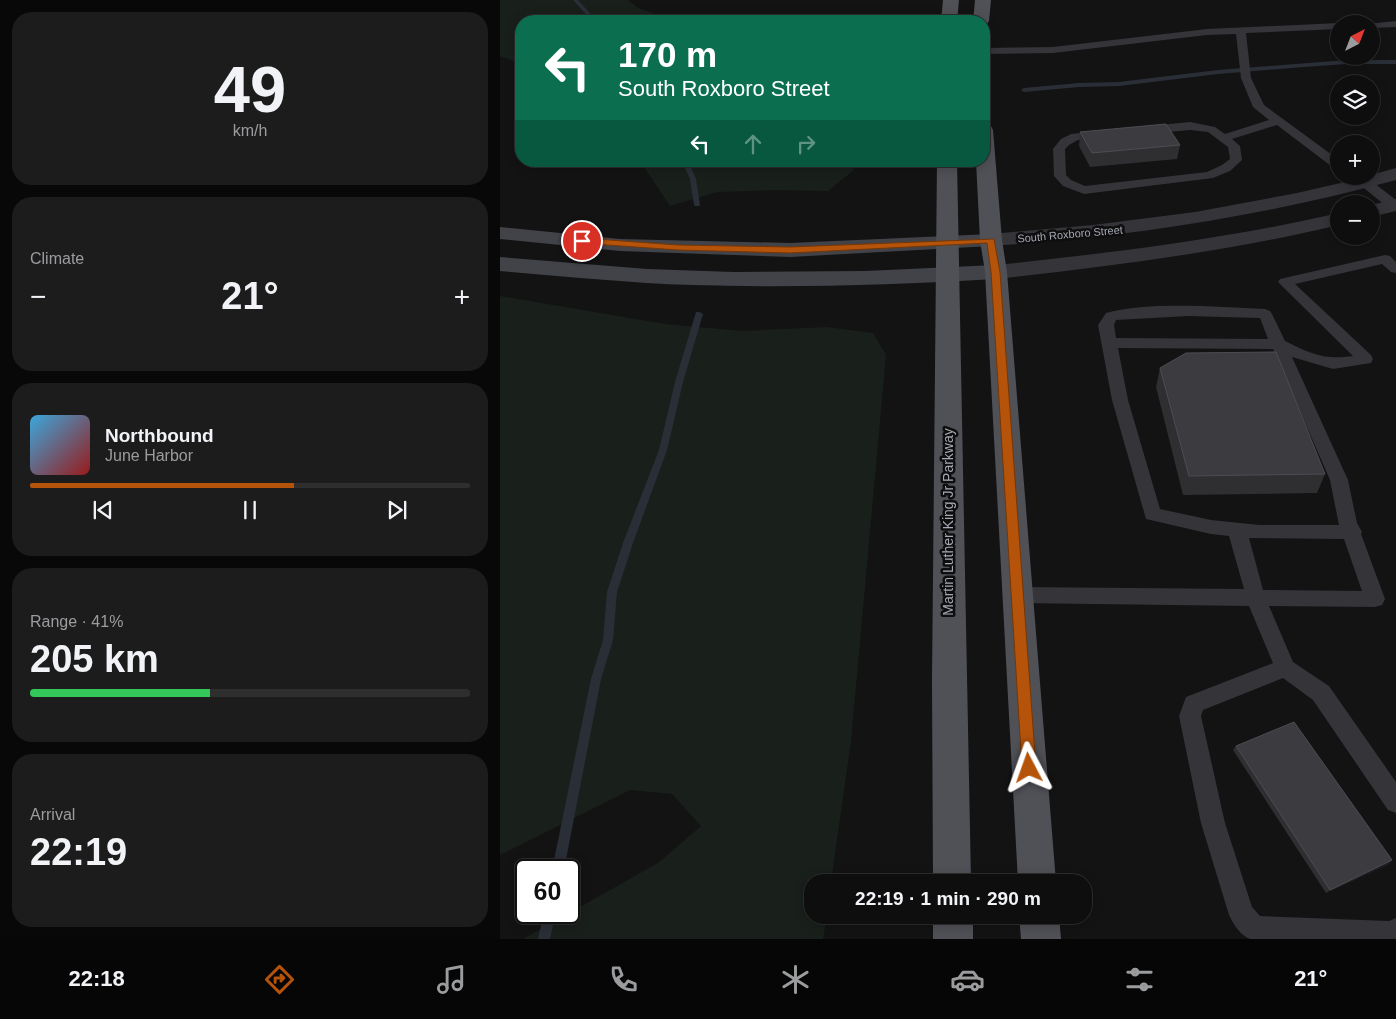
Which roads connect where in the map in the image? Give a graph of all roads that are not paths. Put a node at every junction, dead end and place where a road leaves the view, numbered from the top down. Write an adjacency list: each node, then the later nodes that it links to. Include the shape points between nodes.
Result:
1 (951, 0): 3 (main road)
2 (983, 0): 4 (main road)
3 (950, 15)
4 (982, 15)
5 (1396, 24): 6 (lane)
6 (1380, 25)
7 (1330, 26): 8 (lane)
8 (1241, 30): 9 (lane, via 1053,50); 10 (lane, via 1246,78 1259,107)
9 (990, 51)
10 (1278, 121): 11 (lane); 12 (lane)
11 (1223, 138): 11 (lane, via 1211,129 1190,126 1075,137 1059,148 1060,176 1067,183 1084,190 1209,175 1236,160 1234,146)
12 (1330, 159)
13 (947, 167): 24 (main road, Martin Luther King Jr Parkway)
14 (986, 167): 23 (main road)
15 (1396, 174): 16 (street, South Roxboro Street)
16 (1380, 176)
17 (1339, 185): 23 (street, South Roxboro Street, via 1254,208 1149,226)
18 (1369, 185): 19 (lane)
19 (1395, 205): 20 (street)
20 (1380, 209)
21 (1330, 221): 27 (street, via 1209,247)
22 (500, 233): 24 (street, South Roxboro Street, via 688,248 790,250)
23 (991, 240): 24 (street, South Roxboro Street); 27 (main road)
24 (948, 244): 28 (main road, Martin Luther King Jr Parkway)
25 (500, 264): 28 (street, via 684,277)
26 (1396, 268): 30 (lane, via 1385,259 1285,282 1362,360 1333,364 1305,357)
27 (996, 272): 28 (street); 33 (main road)
28 (947, 275): 37 (main road, Martin Luther King Jr Parkway)
29 (1110, 343): 30 (lane); 30 (lane, via 1106,325 1111,316 1200,312 1266,314); 31 (lane, via 1120,400 1152,514)
30 (1278, 344): 32 (lane, via 1339,480)
31 (1237, 530): 32 (lane); 34 (lane)
32 (1352, 532): 34 (lane, via 1375,599)
33 (1017, 595): 34 (lane); 38 (main road)
34 (1256, 598): 35 (lane)
35 (1285, 668): 36 (lane, via 1321,693); 41 (lane, via 1194,704 1190,716 1213,823 1242,915 1254,928)
36 (1396, 802)
37 (952, 874)
38 (1036, 874)
39 (953, 924): 42 (main road)
40 (1039, 924): 43 (main road)
41 (1393, 935)
42 (953, 939)
43 (1040, 939)

